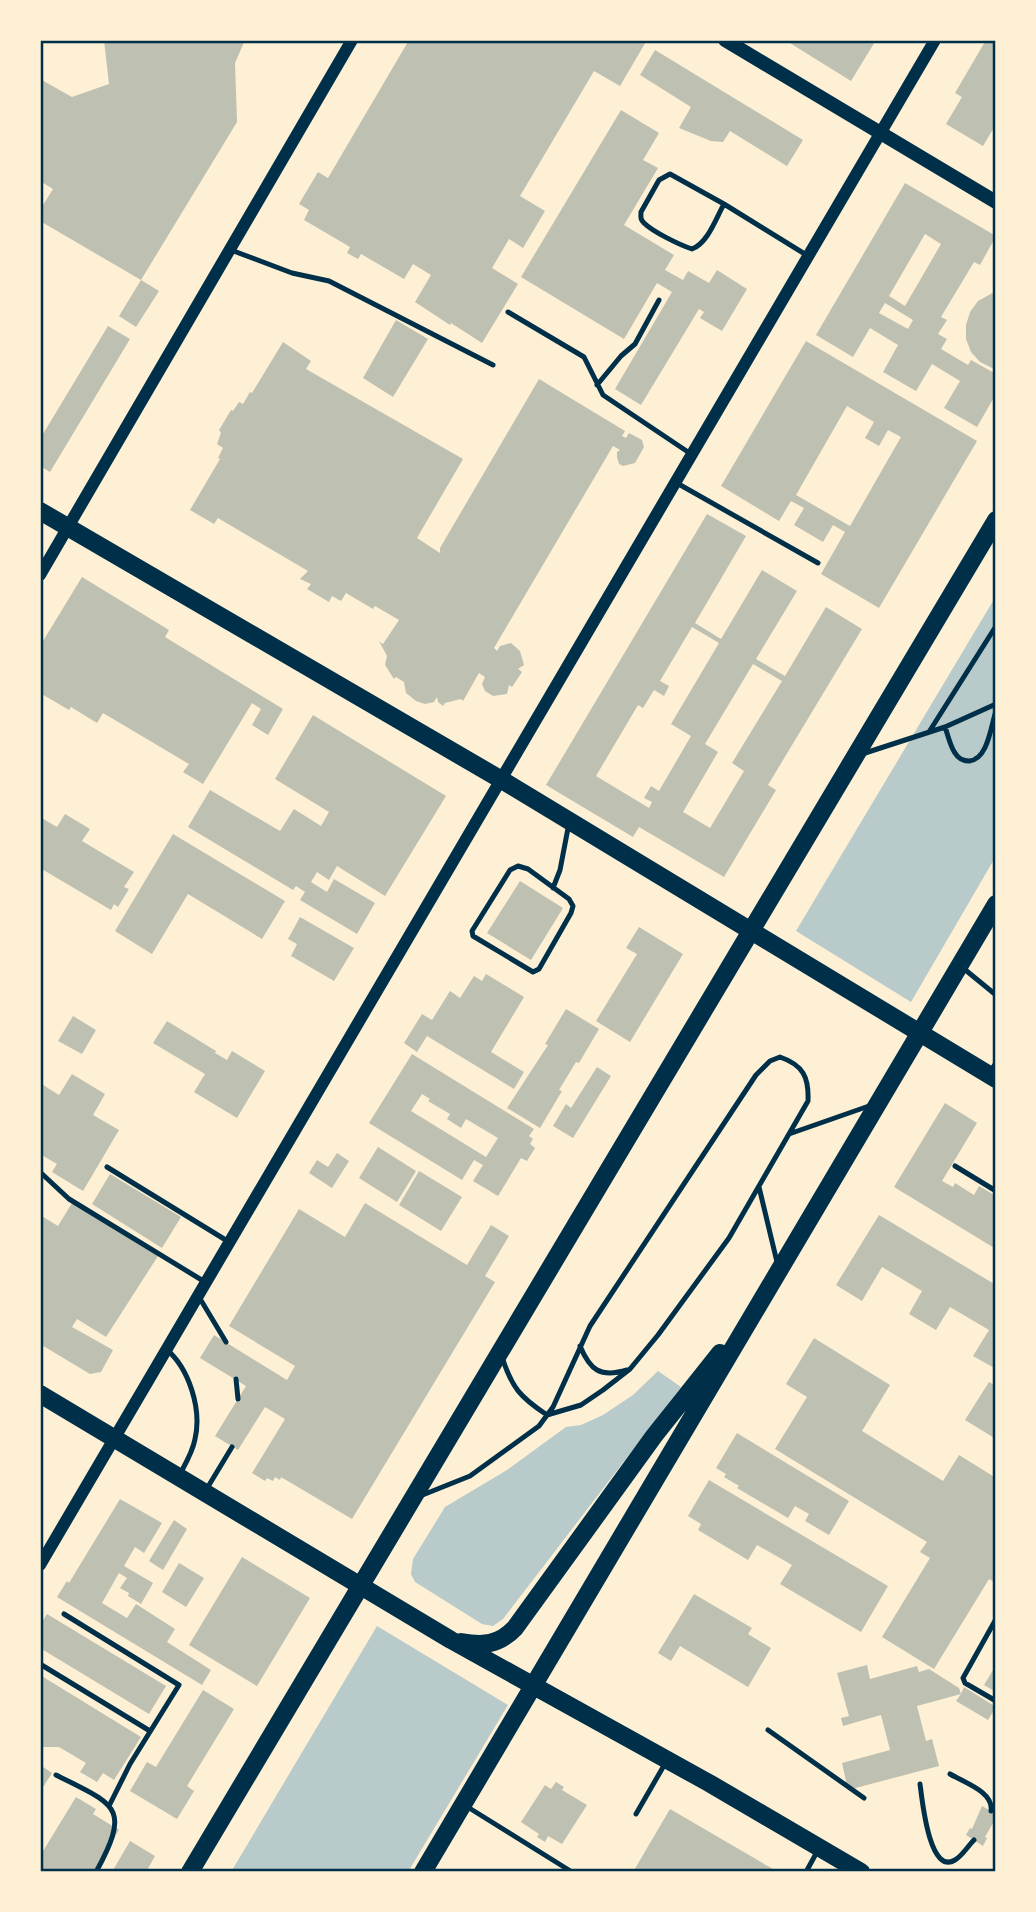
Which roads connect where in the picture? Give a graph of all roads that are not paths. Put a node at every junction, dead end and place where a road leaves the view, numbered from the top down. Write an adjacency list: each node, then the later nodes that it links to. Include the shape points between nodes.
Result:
1 (352, 40): 7 (street)
2 (725, 40): 4 (main road)
3 (935, 40): 4 (street)
4 (881, 133): 5 (main road); 8 (street)
5 (996, 202)
6 (724, 204): 6 (lane, via 670,174 659,180 640,212 644,223 692,249 703,240); 8 (lane)
7 (231, 250): 11 (lane, via 292,273 329,281); 17 (street)
8 (808, 256): 13 (street)
9 (659, 300): 12 (lane, via 635,344)
10 (508, 312): 12 (lane, via 584,358)
11 (494, 365)
12 (597, 385): 13 (lane, via 603,395)
13 (691, 454): 14 (street)
14 (675, 482): 18 (lane); 26 (street)
15 (40, 511): 17 (main road)
16 (996, 520): 25 (main road)
17 (69, 528): 19 (street); 26 (main road)
18 (818, 563)
19 (40, 575)
20 (996, 626): 24 (lane)
21 (996, 704): 23 (lane)
22 (996, 711): 23 (lane, via 978,758 965,761 955,754)
23 (945, 727): 24 (lane)
24 (929, 732): 25 (lane)
25 (856, 756): 30 (main road)
26 (500, 779): 27 (main road); 42 (street)
27 (569, 821): 28 (lane); 30 (main road)
28 (553, 888): 28 (lane, via 573,905 539,969 533,972 473,936 510,870 528,869)
29 (996, 904): 31 (main road)
30 (752, 931): 33 (main road); 50 (main road)
31 (960, 966): 32 (lane); 33 (main road)
32 (996, 995)
33 (919, 1034): 34 (main road); 35 (main road)
34 (993, 1072)
35 (878, 1103): 36 (lane); 43 (main road)
36 (789, 1134): 40 (lane); 48 (lane, via 808,1101 808,1085 804,1070 780,1056 756,1075)
37 (955, 1166): 41 (lane)
38 (107, 1167): 42 (lane)
39 (40, 1172): 44 (lane, via 69,1199)
40 (759, 1187): 43 (lane); 51 (lane, via 729,1238)
41 (996, 1191)
42 (229, 1242): 44 (street)
43 (779, 1271): 46 (main road)
44 (205, 1282): 45 (street)
45 (198, 1295): 47 (lane); 49 (street)
46 (755, 1310): 65 (main road, via 654,1436 515,1628 498,1642); 67 (main road)
47 (226, 1342)
48 (580, 1346): 51 (lane, via 587,1363 598,1371 611,1375); 55 (lane)
49 (166, 1349): 56 (street); 58 (lane, via 185,1371 196,1416 195,1440)
50 (500, 1350): 55 (lane, via 510,1382); 60 (main road)
51 (630, 1369): 55 (lane, via 581,1405)
52 (236, 1379): 54 (lane)
53 (40, 1395): 56 (main road)
54 (238, 1399)
55 (547, 1415): 60 (lane, via 539,1426 470,1476)
56 (114, 1438): 58 (main road); 61 (street)
57 (232, 1447): 59 (lane)
58 (179, 1477): 59 (main road)
59 (205, 1493): 62 (main road)
60 (412, 1499): 62 (main road)
61 (40, 1565)
62 (360, 1586): 65 (main road); 83 (main road)
63 (64, 1614): 70 (lane, via 178,1685)
64 (996, 1619): 68 (lane, via 963,1678)
65 (451, 1640): 67 (main road)
66 (40, 1664): 70 (lane)
67 (534, 1684): 71 (main road); 76 (main road)
68 (996, 1701)
69 (768, 1730): 75 (lane)
70 (150, 1731): 77 (lane)
71 (667, 1760): 79 (lane); 81 (main road)
72 (950, 1774): 78 (lane, via 988,1796)
73 (56, 1775): 77 (lane)
74 (919, 1784): 80 (lane, via 930,1840 939,1858 955,1860)
75 (864, 1798)
76 (463, 1805): 84 (main road); 85 (lane)
77 (109, 1806): 82 (lane, via 116,1830)
78 (991, 1811)
79 (636, 1814)
80 (974, 1840)
81 (820, 1847): 86 (lane); 87 (main road)
82 (96, 1872)
83 (190, 1872)
84 (423, 1872)
85 (572, 1872)
86 (806, 1872)
87 (861, 1872)

